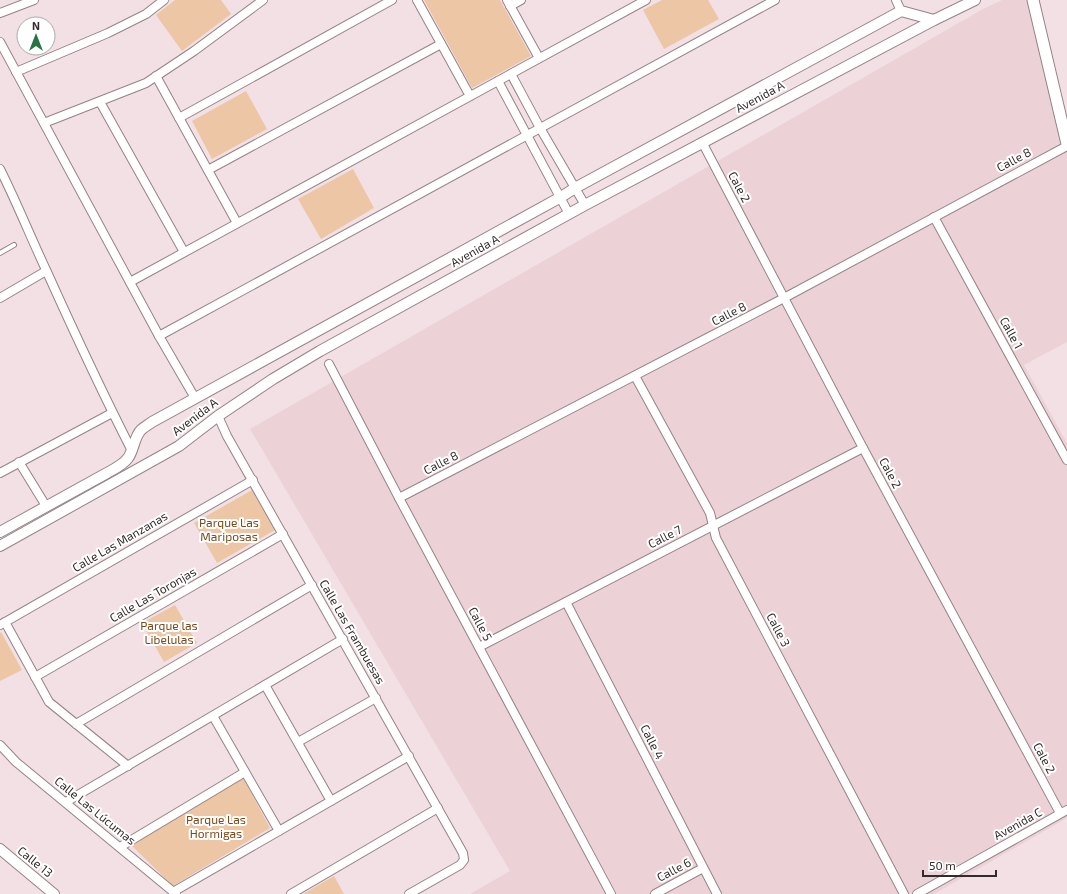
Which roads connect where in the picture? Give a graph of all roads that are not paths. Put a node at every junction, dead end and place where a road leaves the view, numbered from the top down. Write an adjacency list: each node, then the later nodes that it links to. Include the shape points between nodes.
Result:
1 (34, 0): 14 (street)
2 (164, 0): 19 (street, via 146,14 108,33)
3 (263, 0): 21 (street)
4 (392, 0): 25 (street)
5 (417, 0): 17 (street)
6 (521, 0): 12 (street)
7 (646, 0): 18 (street)
8 (775, 0): 27 (street)
9 (896, 0): 13 (street)
10 (975, 0): 15 (street, Avenida A)
11 (1033, 0): 28 (main road)
12 (509, 3): 18 (street)
13 (901, 11): 15 (street); 34 (street, Avenida A)
14 (0, 13)
15 (934, 20): 30 (street, Avenida A)
16 (0, 42): 19 (street)
17 (441, 44): 23 (street); 33 (street)
18 (539, 58): 20 (street)
19 (16, 72): 26 (street)
20 (511, 74): 22 (street); 27 (street)
21 (156, 76): 24 (street, via 146,83); 25 (street)
22 (498, 81): 23 (street); 29 (street)
23 (470, 96): 39 (street)
24 (100, 102): 26 (street); 41 (street)
25 (180, 118): 33 (street)
26 (44, 124): 44 (street)
27 (540, 128): 29 (street); 34 (street)
28 (1065, 130): 31 (main road)
29 (527, 135): 35 (street); 47 (street)
30 (702, 142): 36 (street, Avenida A); 46 (street, Cale 2)
31 (1067, 145): 38 (street, Calle 8)
32 (0, 169): 43 (street)
33 (208, 170): 39 (street)
34 (575, 188): 35 (street, Avenida A); 36 (street)
35 (561, 197): 37 (street); 50 (street, Avenida A)
36 (585, 205): 37 (street, Avenida A)
37 (569, 214): 52 (street, Avenida A, via 314,355)
38 (934, 217): 46 (street, Calle 8); 55 (street, Calle 1)
39 (237, 223): 41 (street)
40 (14, 245): 42 (lane)
41 (184, 252): 44 (street)
42 (0, 253)
43 (46, 271): 45 (street); 51 (street)
44 (130, 282): 47 (street)
45 (0, 298)
46 (784, 298): 49 (street, Calle 8); 53 (street, Cale 2)
47 (159, 336): 50 (street)
48 (329, 364): 59 (street, Calle 5)
49 (635, 376): 59 (street, Calle 8); 61 (street, Calle 3, via 710,513)
50 (195, 398): 54 (street, Avenida A, via 141,430)
51 (112, 413): 54 (street); 56 (street)
52 (218, 416): 58 (street, Calle Las Frambuesas); 64 (street, Avenida A, via 179,446)
53 (863, 448): 61 (street, Calle 7); 83 (street, Cale 2)
54 (132, 450): 60 (street, Avenida A, via 127,460 120,465)
55 (1067, 460)
56 (19, 462): 57 (street); 60 (street)
57 (0, 473)
58 (253, 480): 63 (street, Calle Las Frambuesas); 67 (street, Calle Las Manzanas)
59 (399, 498): 69 (street, Calle 5)
60 (46, 506): 62 (street, Avenida A)
61 (713, 525): 66 (street, Calle 7); 95 (street, Calle 3, via 716,538)
62 (0, 532)
63 (283, 534): 65 (street, Calle Las Frambuesas); 70 (street, Calle Las Toronjas)
64 (0, 546)
65 (312, 585): 68 (street, Calle Las Frambuesas); 74 (street)
66 (566, 602): 69 (street, Calle 7); 87 (street, Calle 4)
67 (2, 624): 70 (street)
68 (343, 639): 71 (street); 72 (street, Calle Las Frambuesas)
69 (479, 647): 92 (street, Calle 5)
70 (35, 677): 74 (street, via 49,702)
71 (265, 685): 73 (street); 75 (street)
72 (376, 698): 75 (street); 77 (street, Calle Las Frambuesas)
73 (213, 716): 78 (street); 79 (street)
74 (76, 724): 78 (street)
75 (298, 742): 80 (street)
76 (0, 744): 81 (street, Calle Las Lúcumas, via 16,762)
77 (409, 756): 80 (street); 82 (street, Calle Las Frambuesas)
78 (128, 766): 81 (street)
79 (245, 772): 84 (street); 85 (street)
80 (331, 801): 84 (street)
81 (66, 802): 85 (street, Calle Las Lúcumas)
82 (438, 808): 90 (street); 91 (street, Calle Las Frambuesas, via 464,853 464,860 460,865)
83 (1064, 812): 96 (street, Avenida C)
84 (279, 831): 89 (street)
85 (120, 847): 89 (street, Calle Las Lúcumas)
86 (0, 849): 88 (street, Calle 13)
87 (704, 868): 93 (street, Calle 6); 94 (street, Calle 4)
88 (48, 892)
89 (174, 893)
90 (291, 894)
91 (409, 894)
92 (611, 894)
93 (655, 894)
94 (717, 894)
95 (904, 894)
96 (917, 894)

